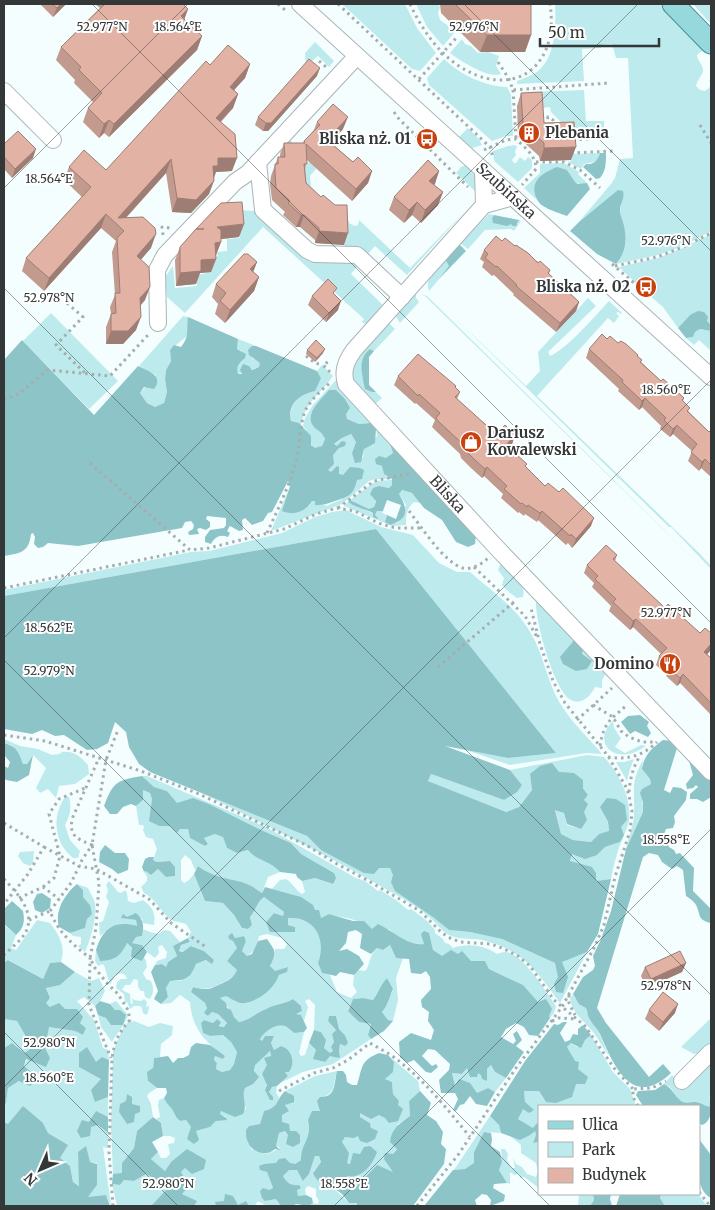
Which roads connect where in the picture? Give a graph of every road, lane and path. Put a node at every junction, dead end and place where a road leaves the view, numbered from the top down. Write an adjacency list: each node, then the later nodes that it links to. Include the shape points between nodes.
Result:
1 (278, 4): 5 (path)
2 (410, 4): 8 (path, via 424,30)
3 (550, 4): 12 (path, via 552,32 544,55 531,70)
4 (673, 4): 7 (main road)
5 (293, 7): 9 (street, Szubińska)
6 (458, 36): 8 (path)
7 (711, 43)
8 (443, 53): 11 (path); 12 (path, via 480,77 496,81)
9 (357, 56): 33 (street); 35 (street, Szubińska)
10 (498, 62): 12 (path)
11 (419, 79)
12 (509, 79): 16 (path)
13 (609, 83): 14 (path)
14 (526, 89): 16 (path); 17 (path)
15 (4, 90): 28 (street)
16 (512, 90): 27 (path)
17 (527, 97)
18 (390, 107): 36 (path)
19 (545, 125): 21 (path); 22 (path); 25 (path, via 548,117 556,123 552,129)
20 (700, 125): 30 (path)
21 (538, 126)
22 (548, 129)
23 (568, 132): 24 (path)
24 (612, 132)
25 (559, 133)
26 (612, 137): 29 (path)
27 (516, 139): 34 (path); 35 (path, via 480,152)
28 (53, 140)
29 (570, 140)
30 (711, 143)
31 (613, 151): 32 (path)
32 (570, 153)
33 (258, 162): 42 (street, via 263,210 315,254 357,255); 44 (street, via 161,261 156,280)
34 (536, 162): 37 (path, via 564,162 580,170); 38 (path, via 536,169)
35 (488, 167): 38 (street, Szubińska); 39 (street)
36 (469, 188)
37 (600, 188)
38 (517, 192): 39 (street); 49 (street, Szubińska)
39 (484, 205): 42 (street)
40 (711, 233): 41 (path, via 657,257)
41 (615, 266)
42 (402, 297): 47 (street, via 354,350)
43 (67, 303): 48 (path, via 83,317 56,345)
44 (158, 323): 48 (path, via 110,376)
45 (306, 356): 46 (path)
46 (323, 365)
47 (344, 371): 52 (street, Bliska, via 351,391); 56 (path, via 307,408 295,467)
48 (86, 374): 50 (path, via 48,370 18,394)
49 (711, 377)
50 (4, 400)
51 (90, 463): 58 (path)
52 (425, 471): 53 (path, via 374,481); 57 (street, Bliska)
53 (337, 508): 55 (path, via 355,511 388,526); 56 (path)
54 (409, 511): 55 (path)
55 (422, 528): 59 (path, via 452,562 463,568)
56 (267, 534): 58 (path)
57 (497, 548): 59 (path); 65 (street, Bliska)
58 (190, 550): 60 (path)
59 (474, 567): 61 (path)
60 (4, 588)
61 (515, 602): 63 (path); 64 (path)
62 (531, 606): 63 (path)
63 (540, 644): 69 (path, via 553,681)
64 (438, 667)
65 (623, 679): 66 (street, Bliska); 67 (path)
66 (639, 696): 68 (path); 70 (street, Bliska)
67 (594, 705): 68 (path); 69 (path)
68 (613, 717): 73 (path, via 629,737 642,742); 74 (path, via 602,730)
69 (577, 720): 74 (path)
70 (670, 728): 73 (path); 79 (street, Bliska)
71 (118, 730): 78 (path)
72 (4, 735): 77 (path, via 45,741)
73 (656, 742): 75 (path)
74 (600, 746): 76 (path)
75 (641, 753): 76 (path, via 621,759); 81 (path, via 630,780)
76 (608, 756): 81 (path)
77 (99, 758): 78 (path); 80 (path)
78 (106, 760): 83 (path); 100 (path, via 199,794 306,845 420,911 450,938 460,942 491,944 518,956 530,966)
79 (711, 772)
80 (85, 788): 83 (path, via 70,829 75,837); 85 (path, via 59,799 49,814)
81 (629, 795): 99 (path, via 632,812 630,831 604,925)
82 (4, 823): 84 (path)
83 (92, 845): 86 (path); 87 (path)
84 (44, 847): 85 (path); 90 (path)
85 (60, 856): 86 (path); 89 (path, via 54,878)
86 (79, 866): 87 (path); 92 (path)
87 (96, 869): 96 (path, via 149,899 171,923); 98 (path, via 99,883 96,928)
88 (4, 879): 90 (path)
89 (43, 887): 91 (path); 92 (path)
90 (14, 891): 91 (path); 93 (path)
91 (19, 898): 95 (path, via 27,908)
92 (59, 899): 94 (path)
93 (4, 904)
94 (50, 911): 95 (path); 98 (path, via 54,922 69,941)
95 (29, 920): 97 (path, via 25,934)
96 (206, 947)
97 (4, 955)
98 (90, 958): 104 (path, via 89,1005); 104 (path, via 128,1010 130,1020 120,1032)
99 (569, 994): 100 (path); 101 (path, via 572,1012)
100 (562, 1007): 101 (path); 102 (path)
101 (578, 1019): 102 (path, via 559,1018); 106 (path)
102 (551, 1022): 109 (path)
103 (711, 1052): 105 (street)
104 (112, 1059): 111 (path, via 109,1153)
105 (682, 1081): 106 (path, via 672,1074 658,1086)
106 (633, 1089): 108 (path)
107 (279, 1091): 109 (path, via 314,1073 333,1068 370,1043 398,1060 416,1076)
108 (638, 1105)
109 (470, 1137): 112 (path)
110 (700, 1193): 113 (path)
111 (113, 1206)
112 (418, 1206)
113 (710, 1206)

